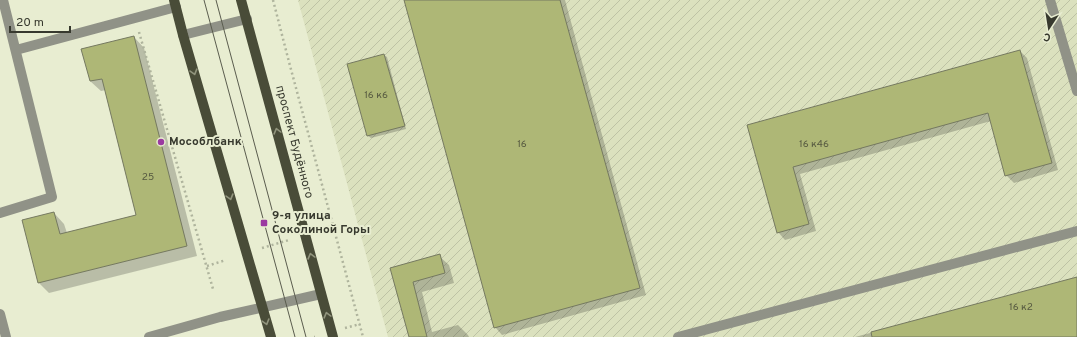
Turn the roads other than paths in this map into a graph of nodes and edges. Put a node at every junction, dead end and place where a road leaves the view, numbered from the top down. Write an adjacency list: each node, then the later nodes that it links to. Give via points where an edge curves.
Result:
1 (3, 0): 7 (street)
2 (241, 0): 5 (main road, проспект Будённого)
3 (1050, 0): 8 (street)
4 (175, 4): 6 (main road); 7 (street, via 135,18)
5 (246, 19): 6 (street); 11 (main road, проспект Будённого, one-way to 5)
6 (183, 35): 12 (main road, one-way to 12)
7 (16, 50): 9 (street, via 52,197)
8 (1077, 91)
9 (0, 213)
10 (1077, 231): 14 (street)
11 (322, 294): 12 (street); 18 (main road, проспект Будённого, one-way to 11)
12 (262, 307): 16 (street); 17 (main road, one-way to 17)
13 (0, 314): 15 (street)
14 (712, 333): 19 (street)
15 (6, 337)
16 (149, 337)
17 (271, 337)
18 (333, 337)
19 (678, 337)

